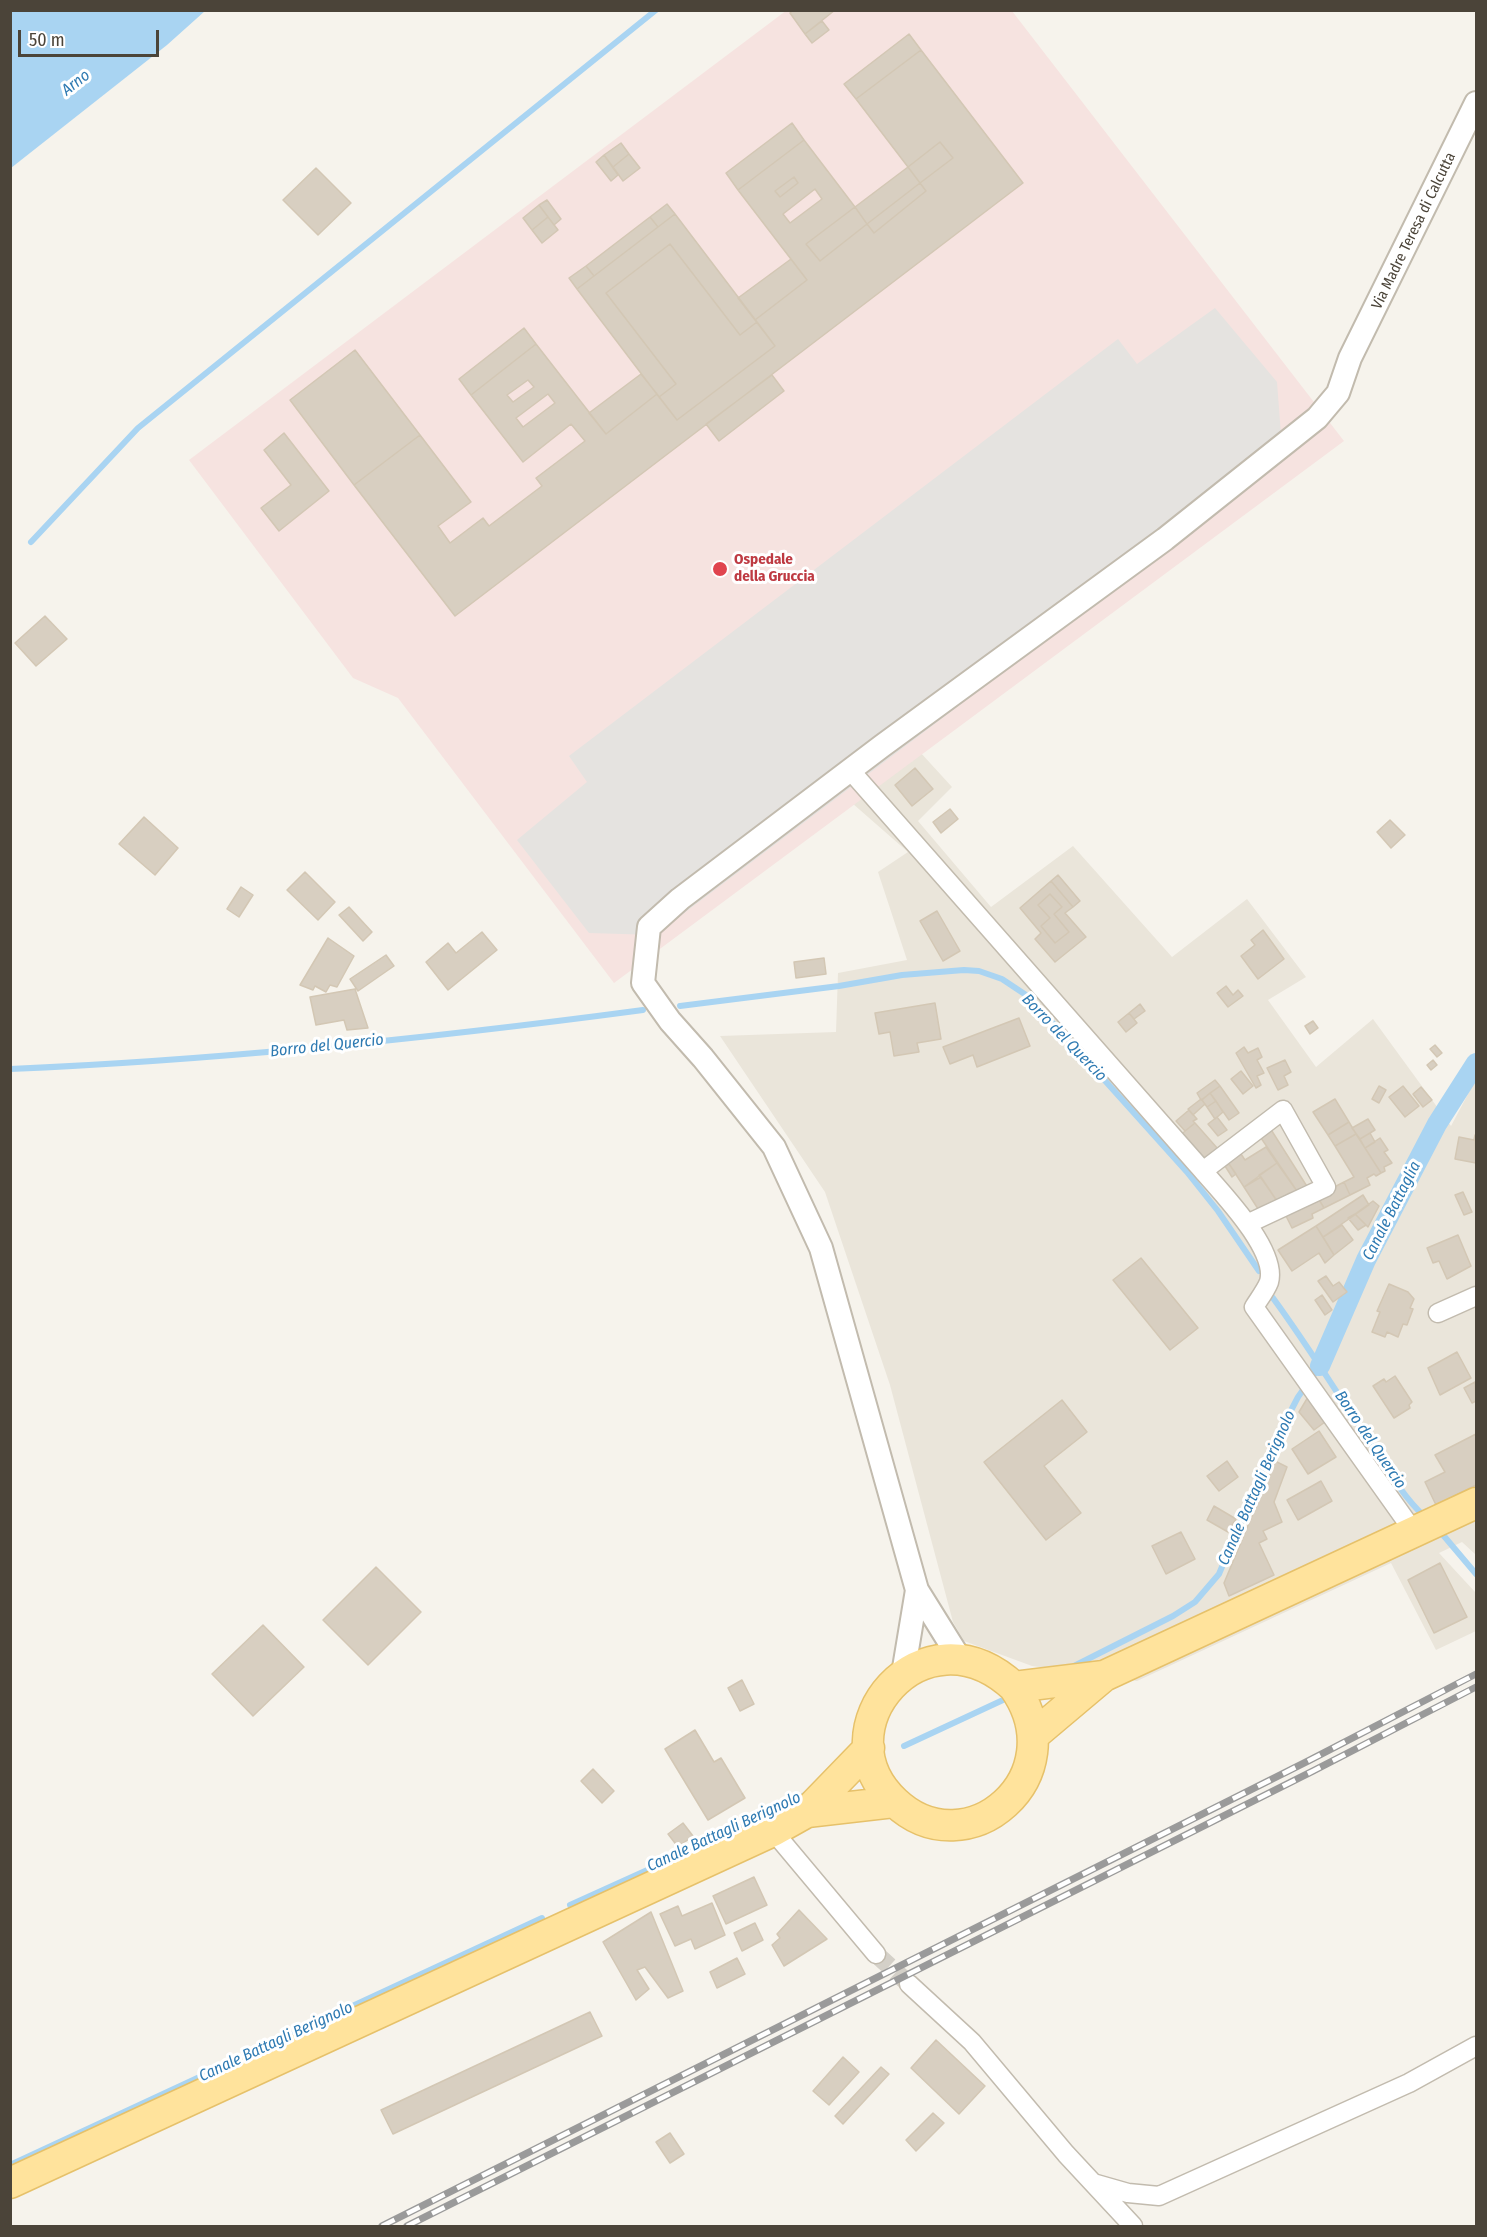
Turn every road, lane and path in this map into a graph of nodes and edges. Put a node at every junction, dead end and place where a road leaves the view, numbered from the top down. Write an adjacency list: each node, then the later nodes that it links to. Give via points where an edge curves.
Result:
1 (1476, 103): 2 (street, Via Madre Teresa di Calcutta, via 1350,358 1338,393 1317,418 1165,539)
2 (850, 770): 3 (street); 9 (street, Via Madre Teresa di Calcutta, via 649,927 643,983 774,1148 821,1248)
3 (1203, 1171): 4 (street); 4 (street, via 1283,1110 1326,1187)
4 (1247, 1224): 8 (street, via 1268,1258 1269,1282 1254,1307)
5 (1476, 1296): 6 (street)
6 (1438, 1313)
7 (1476, 1503): 8 (main road)
8 (1414, 1532): 12 (main road)
9 (917, 1590): 10 (street); 11 (street)
10 (960, 1659): 11 (main road, via 939,1659); 13 (main road, via 979,1663)
11 (903, 1674): 15 (main road, via 877,1705 870,1724)
12 (1104, 1676): 13 (main road); 14 (main road)
13 (1014, 1687): 14 (main road, via 1030,1715)
14 (1034, 1735): 16 (main road, via 1032,1760 1025,1779 1014,1796 995,1812 949,1825 926,1821)
15 (869, 1748): 16 (main road, via 881,1786); 17 (main road)
16 (894, 1802): 17 (main road)
17 (807, 1812): 18 (main road)
18 (774, 1831): 19 (street); 23 (main road)
19 (876, 1954)
20 (909, 1984): 22 (street, via 972,2042)
21 (1476, 2046): 22 (street, via 1409,2083 1160,2196 1128,2193)
22 (1093, 2182): 24 (street)
23 (10, 2183)
24 (1133, 2226)

